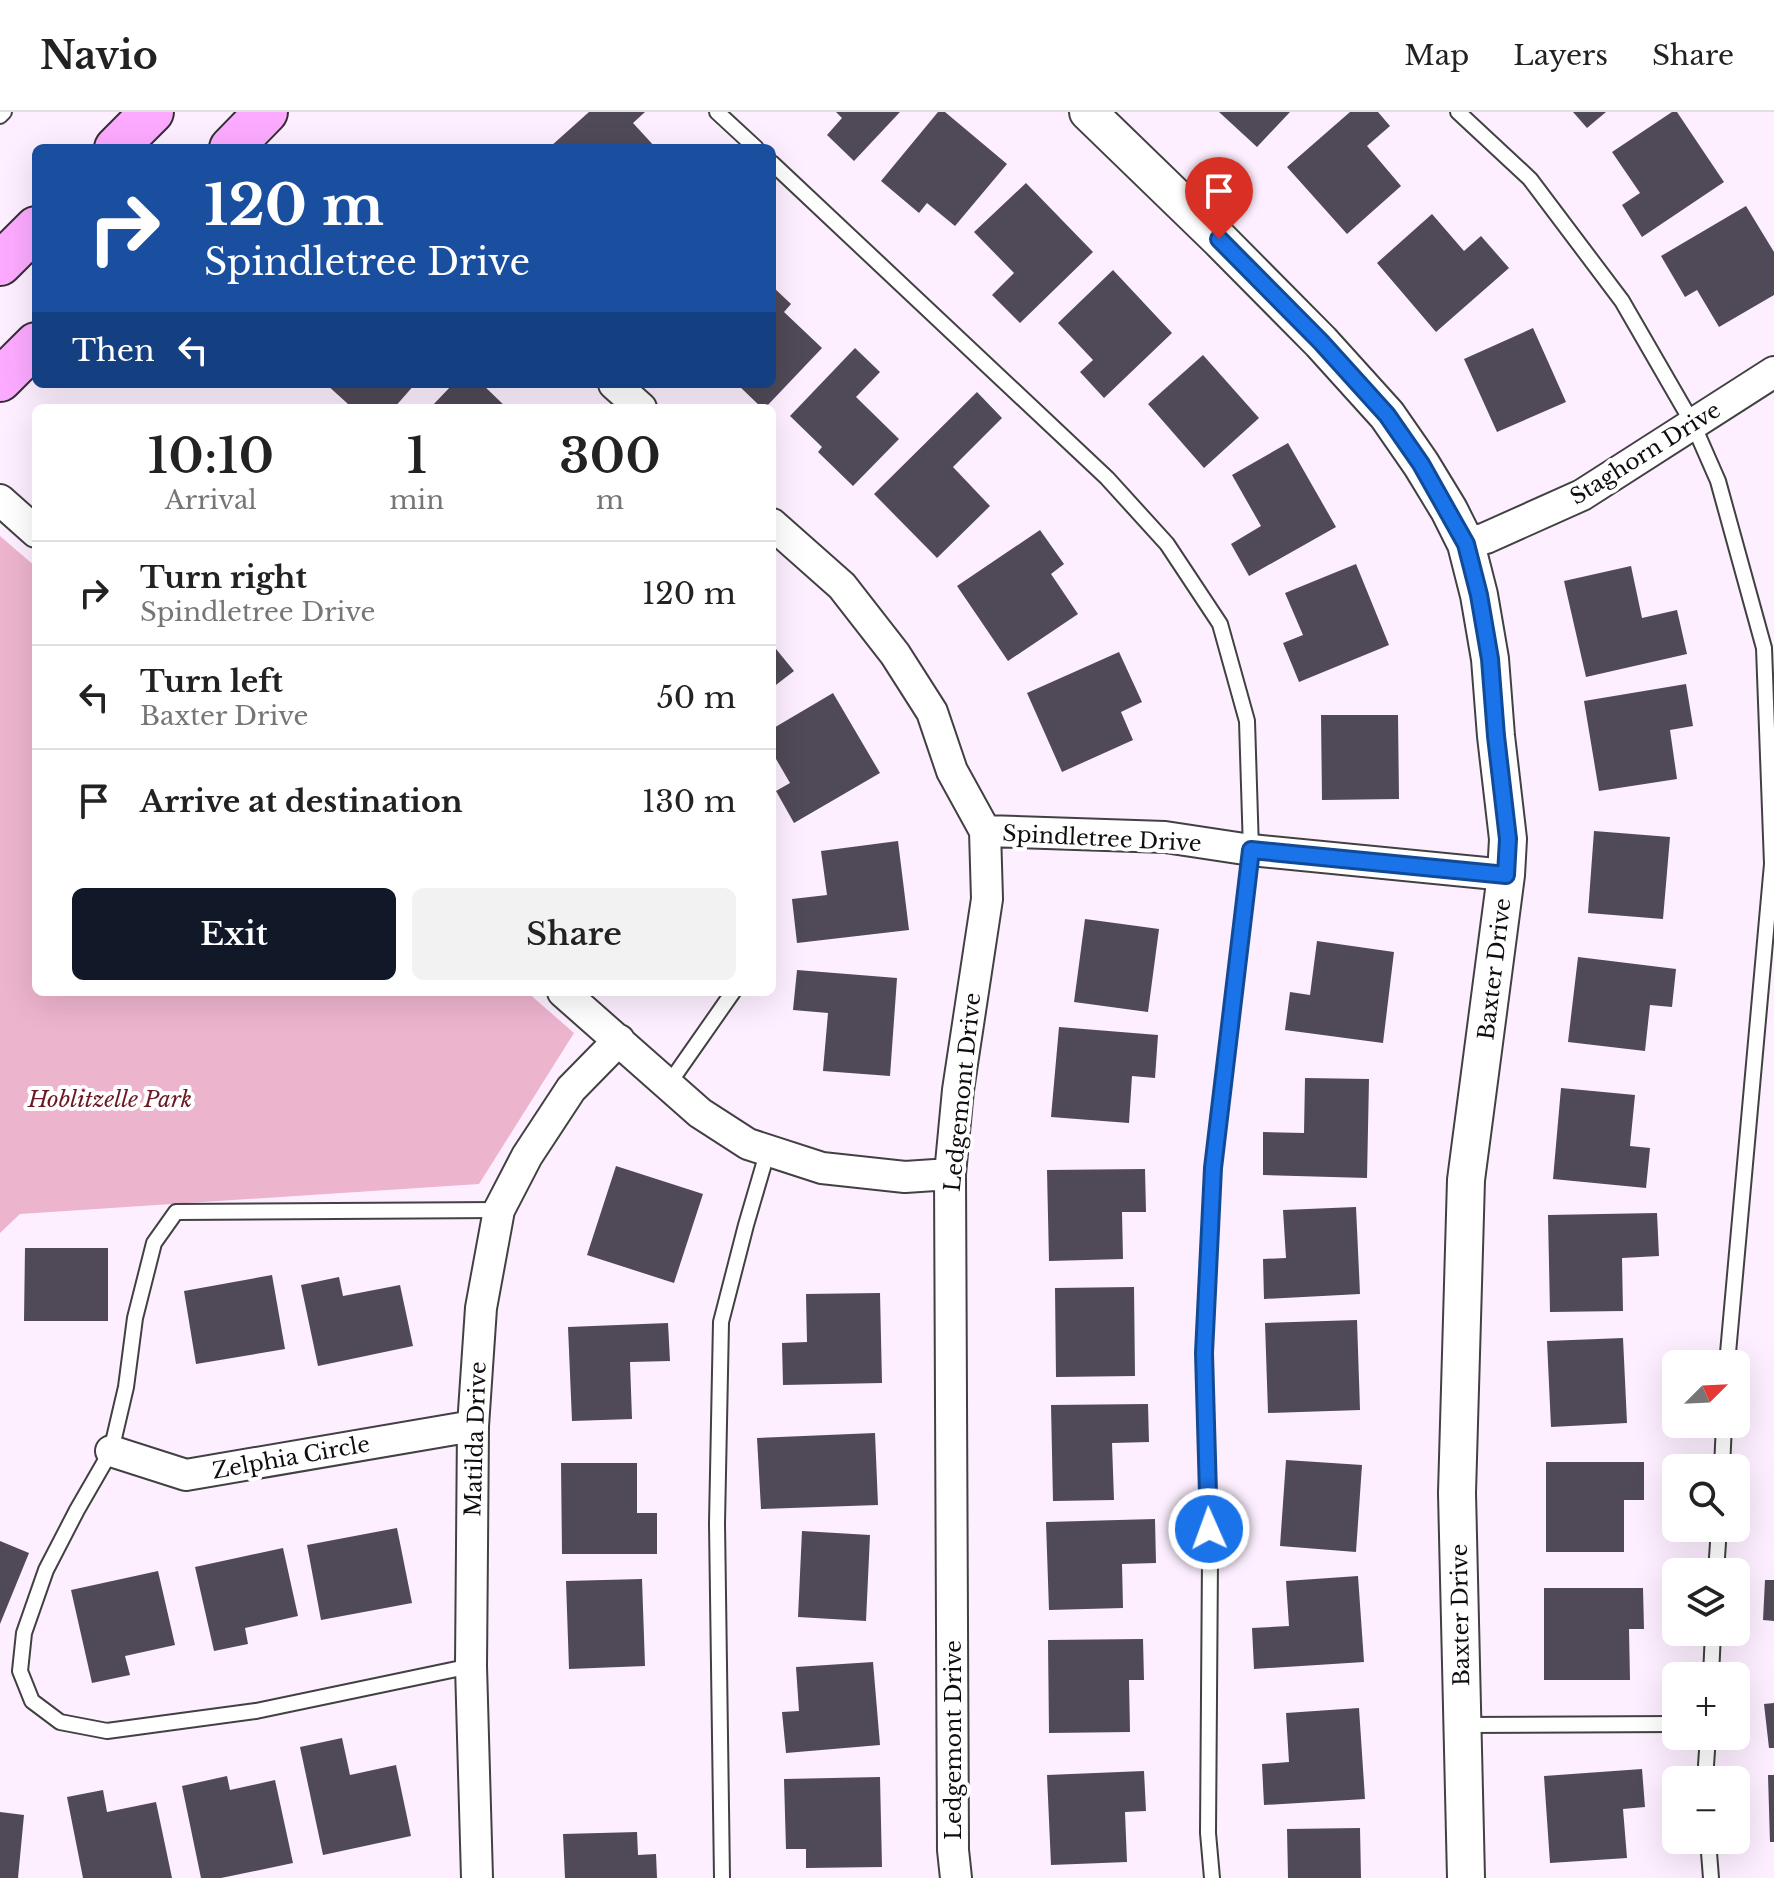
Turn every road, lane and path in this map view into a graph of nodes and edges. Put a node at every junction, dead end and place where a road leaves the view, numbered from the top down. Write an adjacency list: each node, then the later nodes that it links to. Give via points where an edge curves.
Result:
1 (152, 112): 6 (main road)
2 (266, 112): 7 (main road)
3 (717, 112): 8 (lane)
4 (1088, 112): 21 (street, Baxter Drive, via 1321,342 1387,415)
5 (1458, 112): 17 (lane, via 1530,179 1622,301)
6 (120, 144)
7 (235, 144)
8 (752, 144)
9 (776, 167): 23 (lane, via 1107,478 1167,544 1220,624 1247,721)
10 (32, 232): 11 (main road)
11 (0, 264)
12 (32, 348): 14 (main road)
13 (1774, 372): 17 (street, Staghorn Drive)
14 (0, 380)
15 (618, 388): 16 (street)
16 (636, 404)
17 (1693, 424): 21 (street, Staghorn Drive, via 1582,495); 32 (lane, via 1718,481 1764,648 1772,864)
18 (0, 500): 19 (street)
19 (32, 528)
20 (776, 528): 22 (street, Ledgemont Drive, via 842,586 895,654 932,712 952,771)
21 (1466, 544): 24 (street, Baxter Drive, via 1490,659 1508,839)
22 (985, 831): 23 (street, Spindletree Drive, via 1165,837); 30 (street, Ledgemont Drive, via 987,899)
23 (1251, 850): 24 (street, Spindletree Drive); 42 (lane, via 1213,1168 1204,1353)
24 (1506, 875): 37 (street, Baxter Drive, via 1466,1180 1457,1493)
25 (568, 996): 27 (street)
26 (730, 996): 28 (lane)
27 (619, 1040): 28 (street); 31 (street, Matilda Drive, via 571,1089)
28 (668, 1085): 29 (street, via 700,1113 748,1144)
29 (768, 1150): 30 (street, via 822,1168 905,1177); 40 (lane, via 721,1322 717,1523)
30 (950, 1174): 41 (street, Ledgemont Drive)
31 (499, 1210): 33 (street, Matilda Drive, via 481,1308); 34 (lane, via 176,1212 154,1243)
32 (1728, 1350)
33 (473, 1426): 34 (street, Zelphia Circle, via 186,1475); 35 (street, Matilda Drive)
34 (111, 1451): 35 (lane, via 46,1570 24,1633 20,1671 32,1701 60,1722 107,1731 256,1711)
35 (471, 1666): 39 (street, Matilda Drive)
36 (1662, 1724): 37 (lane)
37 (1463, 1725): 43 (street, Baxter Drive)
38 (1709, 1854): 44 (lane)
39 (477, 1878)
40 (722, 1878)
41 (956, 1878)
42 (1212, 1878)
43 (1466, 1878)
44 (1711, 1878)

